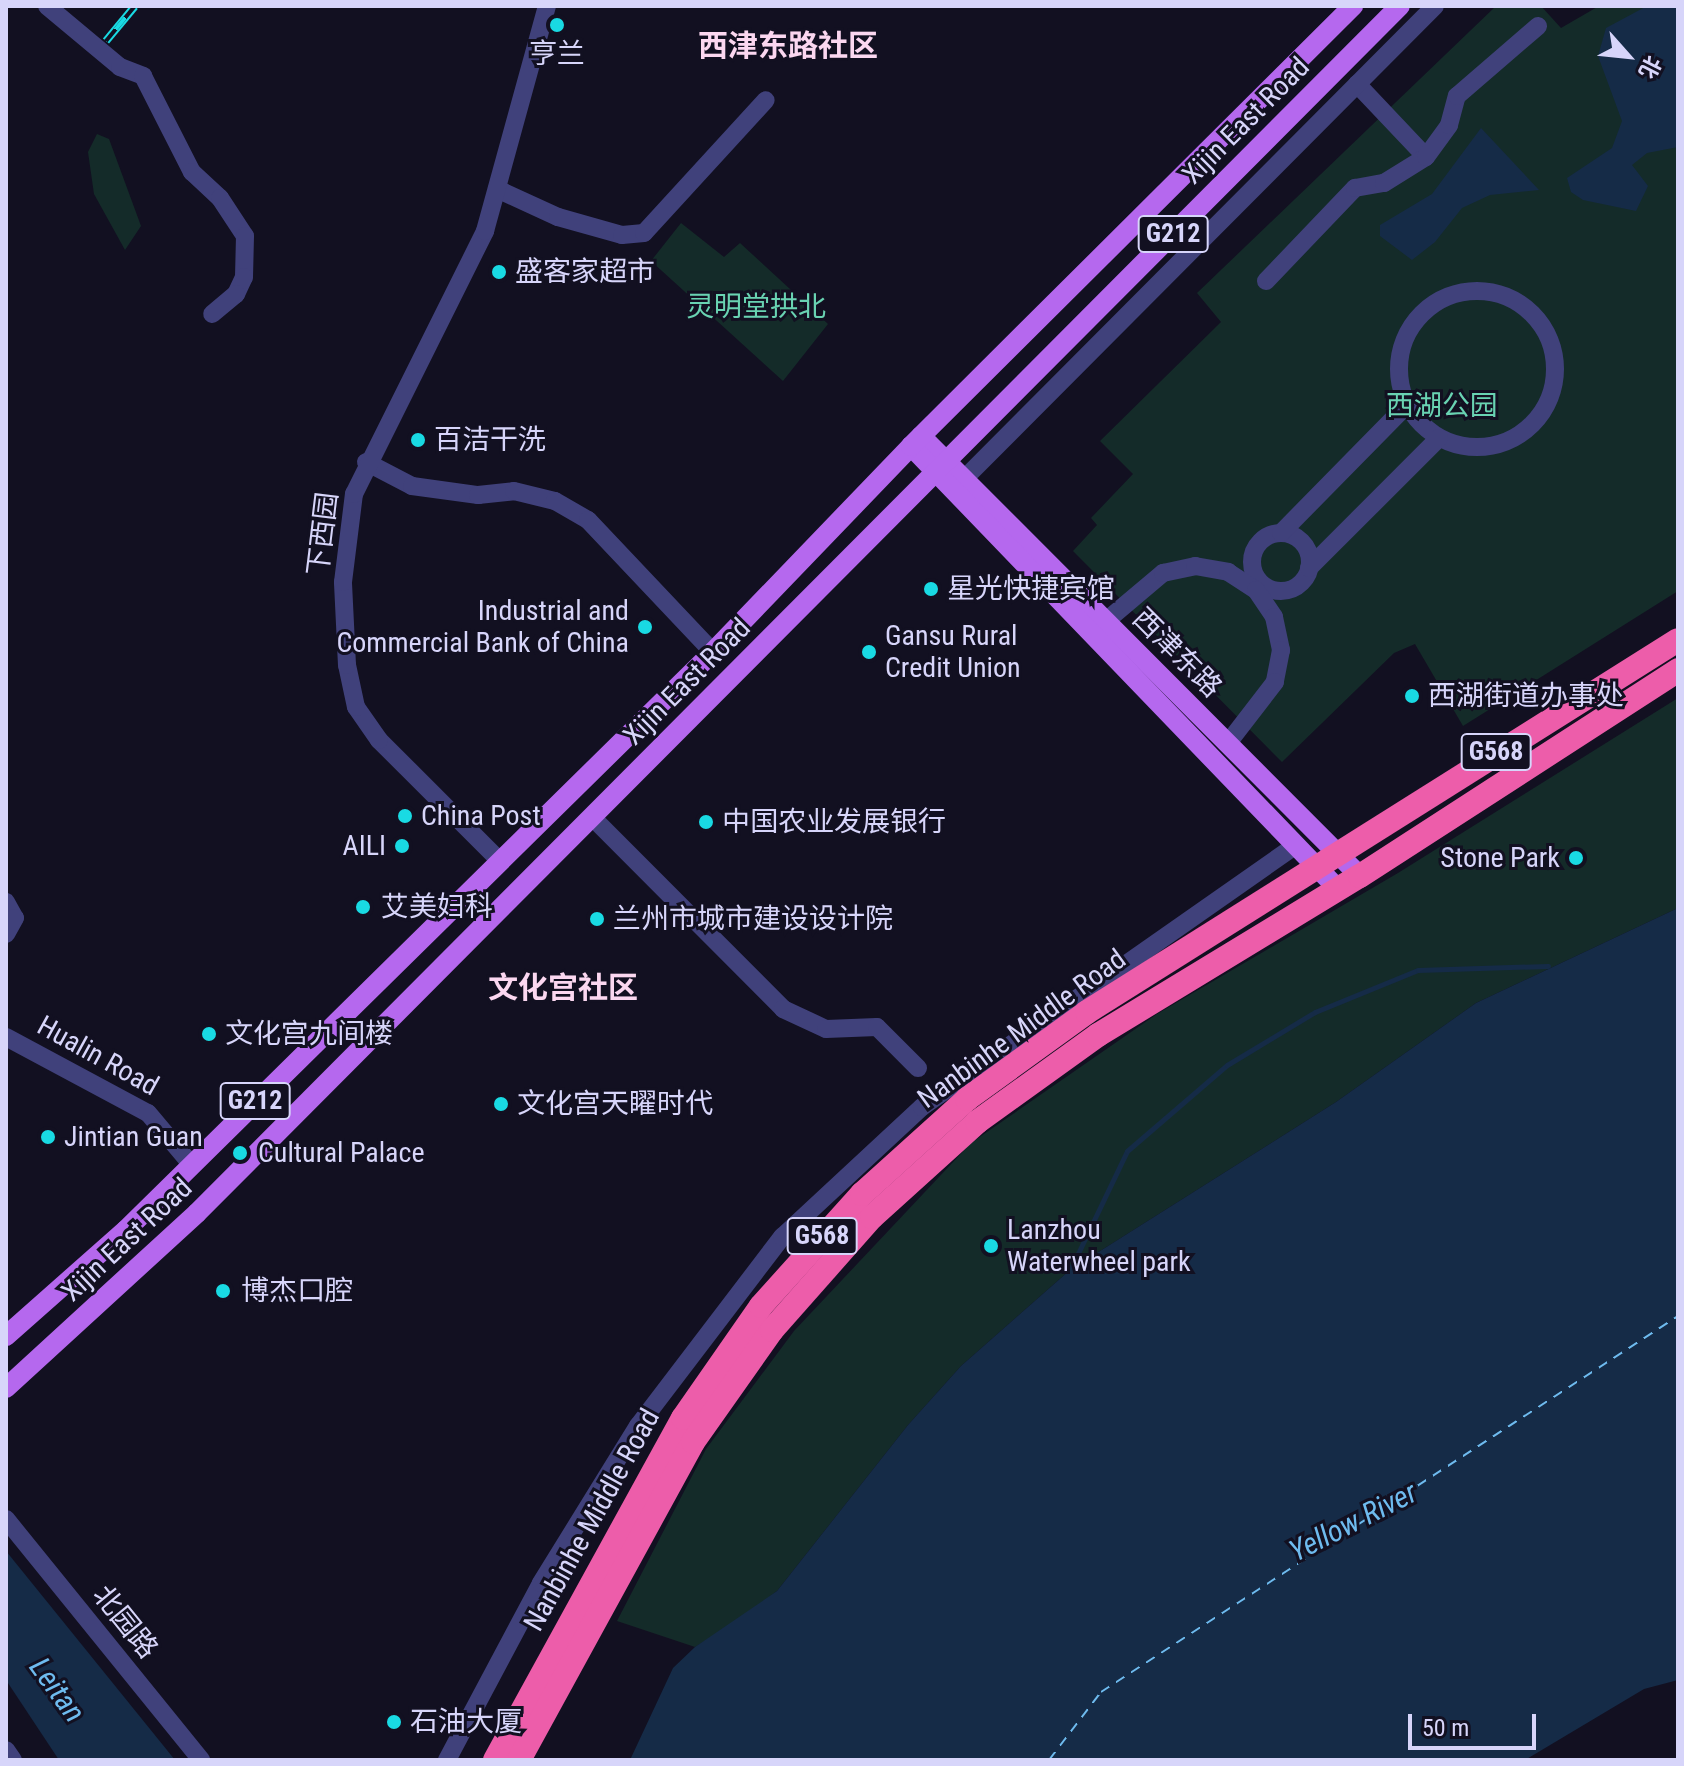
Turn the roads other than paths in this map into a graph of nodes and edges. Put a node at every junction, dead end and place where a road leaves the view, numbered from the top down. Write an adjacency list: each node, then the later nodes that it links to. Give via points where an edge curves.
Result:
1 (47, 6): 12 (street, via 120,67 143,76 192,172 245,236 244,277 236,294)
2 (547, 6): 10 (street, 下西园)
3 (1353, 6): 15 (main road, Xijin East Road / G212)
4 (1400, 6): 17 (main road, Xijin East Road / G212)
5 (1435, 6): 7 (street, Xijin East Road)
6 (1538, 26): 9 (street, via 1457,96 1449,125)
7 (1357, 84): 9 (street); 18 (street, Xijin East Road)
8 (766, 100): 10 (street, via 644,233 622,235 558,217)
9 (1426, 157): 11 (street, via 1384,183 1355,188)
10 (497, 189): 16 (street, 下西园, via 485,231)
11 (1266, 281)
12 (212, 314)
13 (1407, 405): 14 (street, via 1420,425); 14 (street, via 1397,369 1404,338 1421,313 1447,296 1477,290 1508,296 1533,313 1550,339 1556,370 1550,400 1532,426 1506,443 1476,449); 19 (street)
14 (1439, 438): 20 (street)
15 (916, 441): 17 (main road, 西津东路); 24 (main road, Xijin East Road / G212)
16 (366, 462): 24 (street, via 412,486 478,495 514,491 555,501 588,520); 30 (street, 下西园, via 354,494 343,582 347,665 356,707 379,740)
17 (941, 467): 18 (main road, 西津东路); 27 (main road, Xijin East Road / G212)
18 (959, 485): 22 (main road, 西津东路); 28 (main road, 西津东路)
19 (1281, 533): 20 (street, via 1301,541); 21 (street, via 1260,541 1253,551)
20 (1309, 568): 21 (street, via 1292,589)
21 (1258, 586): 22 (street, via 1228,572 1195,566 1163,573); 26 (street, via 1274,617 1281,650 1275,682)
22 (1106, 621): 26 (main road, 西津东路)
23 (1678, 640): 29 (highway, Nanbinhe Middle Road / G568)
24 (713, 652): 30 (main road, Xijin East Road / G212)
25 (1678, 670): 32 (highway, Nanbinhe Middle Road / G568)
26 (1228, 743): 29 (main road, 西津东路)
27 (592, 817): 37 (street, via 783,1009 826,1029 877,1027); 40 (main road, Xijin East Road / G212, via 137,1273)
28 (1296, 845): 31 (main road, 西津东路); 45 (street, via 922,1107 782,1237 638,1426 541,1583)
29 (1339, 854): 31 (highway, Nanbinhe Middle Road / G568); 32 (main road, 西津东路)
30 (499, 860): 38 (main road, Xijin East Road / G212)
31 (1316, 866): 33 (main road, 西津东路); 46 (highway, Nanbinhe Middle Road / G568, via 1087,1012 967,1099 862,1194 803,1257 723,1357 683,1418)
32 (1360, 876): 33 (highway, Nanbinhe Middle Road / G568)
33 (1336, 887): 47 (highway, Nanbinhe Middle Road / G568, via 1098,1035 977,1122 872,1217 733,1380 693,1442)
34 (6, 902): 35 (street, via 15,918)
35 (6, 934)
36 (6, 1037): 38 (street, Hualin Road, via 148,1113)
37 (918, 1068)
38 (191, 1164): 39 (main road, Xijin East Road / G212, via 126,1230)
39 (6, 1336)
40 (6, 1388)
41 (6, 1519): 44 (street, 北园路)
42 (6, 1750): 43 (street)
43 (13, 1760)
44 (201, 1760)
45 (447, 1760)
46 (495, 1760)
47 (519, 1760)

